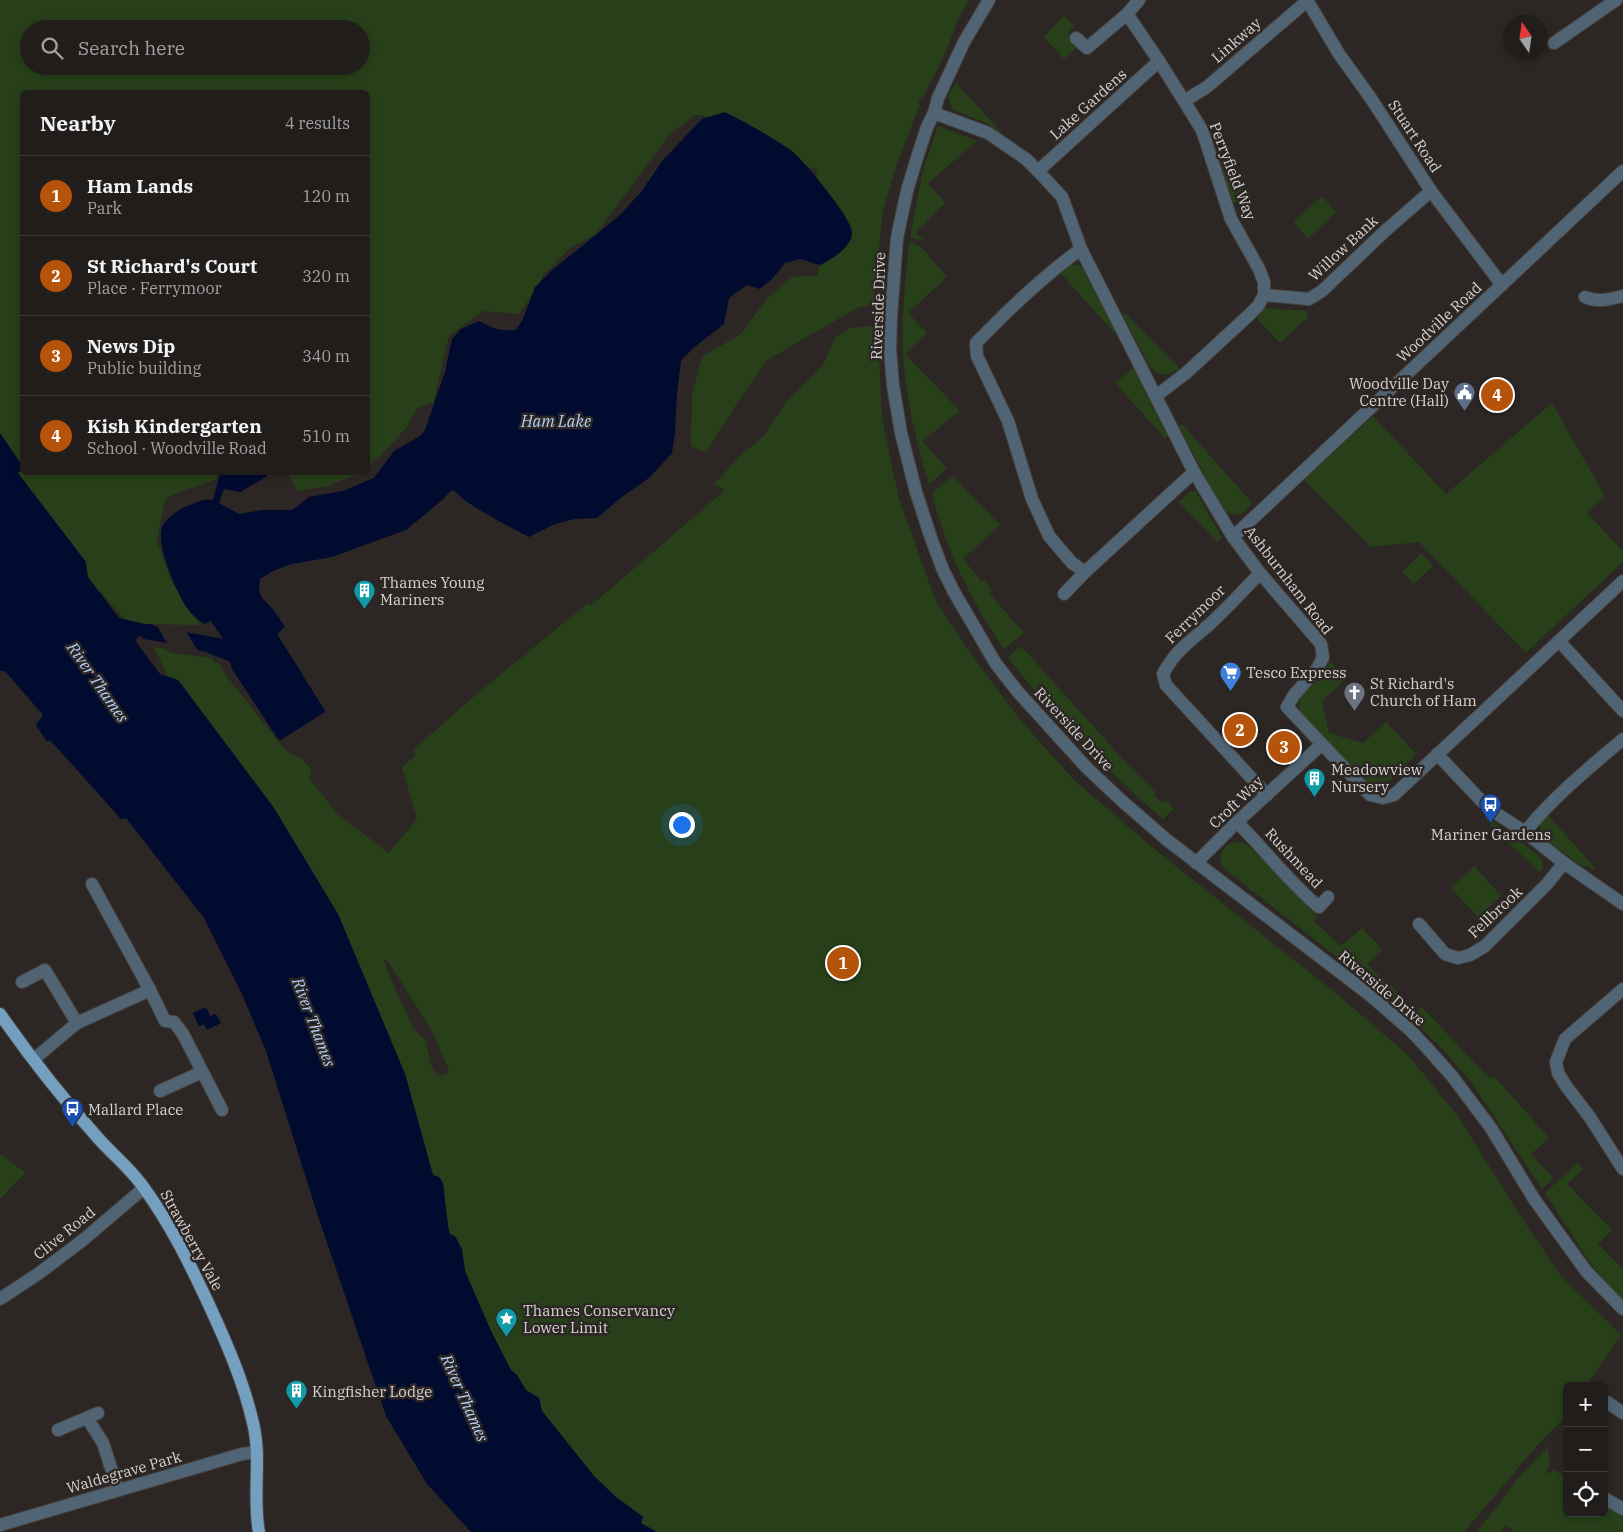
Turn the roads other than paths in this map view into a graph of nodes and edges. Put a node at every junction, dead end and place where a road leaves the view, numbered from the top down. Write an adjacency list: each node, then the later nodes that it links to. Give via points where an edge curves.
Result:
1 (989, 0): 10 (street, Riverside Drive, via 964,42)
2 (1139, 0): 5 (street)
3 (1307, 0): 9 (street, Linkway, via 1207,87); 13 (street, Stuart Road, via 1339,54)
4 (1616, 0): 7 (street)
5 (1127, 14): 6 (street, via 1087,48); 8 (street, Perryfield Way)
6 (1076, 38)
7 (1554, 43)
8 (1159, 61): 9 (street, Perryfield Way); 11 (street, Lake Gardens)
9 (1184, 101): 16 (street, Perryfield Way, via 1205,138 1232,219 1264,282)
10 (934, 114): 11 (street, Ashburnham Road, via 988,133); 34 (street, Riverside Drive, via 907,191 897,238 890,349 900,433 931,538 959,600 996,664 1018,692 1087,768)
11 (1038, 171): 14 (street, Ashburnham Road, via 1062,197)
12 (1623, 171): 15 (street, Woodville Road)
13 (1431, 190): 15 (street, Stuart Road); 16 (street, Willow Bank, via 1322,291 1309,299)
14 (1081, 249): 19 (street, Ashburnham Road); 22 (street, via 1052,270 976,343 977,356 1008,421 1032,500 1049,536 1072,563)
15 (1502, 285): 21 (street, Woodville Road)
16 (1264, 295): 19 (street, via 1249,315)
17 (1623, 296): 18 (street, via 1602,300)
18 (1585, 297)
19 (1156, 396): 20 (street, Ashburnham Road)
20 (1194, 472): 21 (street, Ashburnham Road); 22 (street)
21 (1233, 537): 23 (street, Ashburnham Road)
22 (1085, 572): 25 (street)
23 (1260, 573): 29 (street, Ashburnham Road, via 1321,644 1323,657 1317,669 1287,707); 31 (street, Ferrymoor, via 1210,624 1188,641 1163,674 1166,685)
24 (1623, 580): 26 (street, Ashburnham Road)
25 (1064, 594)
26 (1559, 641): 27 (street); 30 (street, Ashburnham Road)
27 (1623, 711)
28 (1623, 739): 33 (street, via 1546,808)
29 (1321, 745): 30 (street, Ashburnham Road, via 1370,795 1383,798 1394,795); 31 (street, Croft Way)
30 (1437, 754): 33 (street, via 1488,808)
31 (1267, 795): 32 (street, Croft Way)
32 (1237, 822): 34 (street, Croft Way); 37 (street, Rushmead, via 1307,896 1319,906)
33 (1525, 832): 35 (street)
34 (1196, 863): 52 (street, Riverside Drive, via 1371,996 1427,1048 1491,1128 1534,1199 1586,1271)
35 (1564, 863): 38 (street); 39 (street, Fellbrook, via 1485,946 1470,955 1458,958 1445,954)
36 (92, 884): 42 (street)
37 (1328, 898)
38 (1623, 904)
39 (1418, 924)
40 (22, 982): 44 (street, via 45,970)
41 (1623, 988): 49 (street, via 1565,1039 1556,1062 1566,1086)
42 (150, 990): 44 (street); 46 (street, via 166,1021 174,1022 183,1034)
43 (0, 1014): 45 (main road, Strawberry Vale)
44 (77, 1023): 45 (street)
45 (34, 1059): 50 (main road, Strawberry Vale, via 98,1139)
46 (202, 1072): 47 (street); 48 (street)
47 (160, 1092)
48 (222, 1110)
49 (1623, 1169)
50 (144, 1188): 51 (street, Clive Road, via 83,1240); 56 (main road, Strawberry Vale, via 188,1260 227,1344 254,1424)
51 (0, 1299)
52 (1623, 1309)
53 (1608, 1403): 54 (street)
54 (1623, 1413)
55 (58, 1430): 57 (street, via 93,1416)
56 (257, 1452): 57 (street, Waldegrave Park); 61 (main road, Strawberry Vale)
57 (118, 1490): 60 (street, Waldegrave Park)
58 (1608, 1499): 59 (street)
59 (1621, 1504)
60 (0, 1525)
61 (258, 1529)

